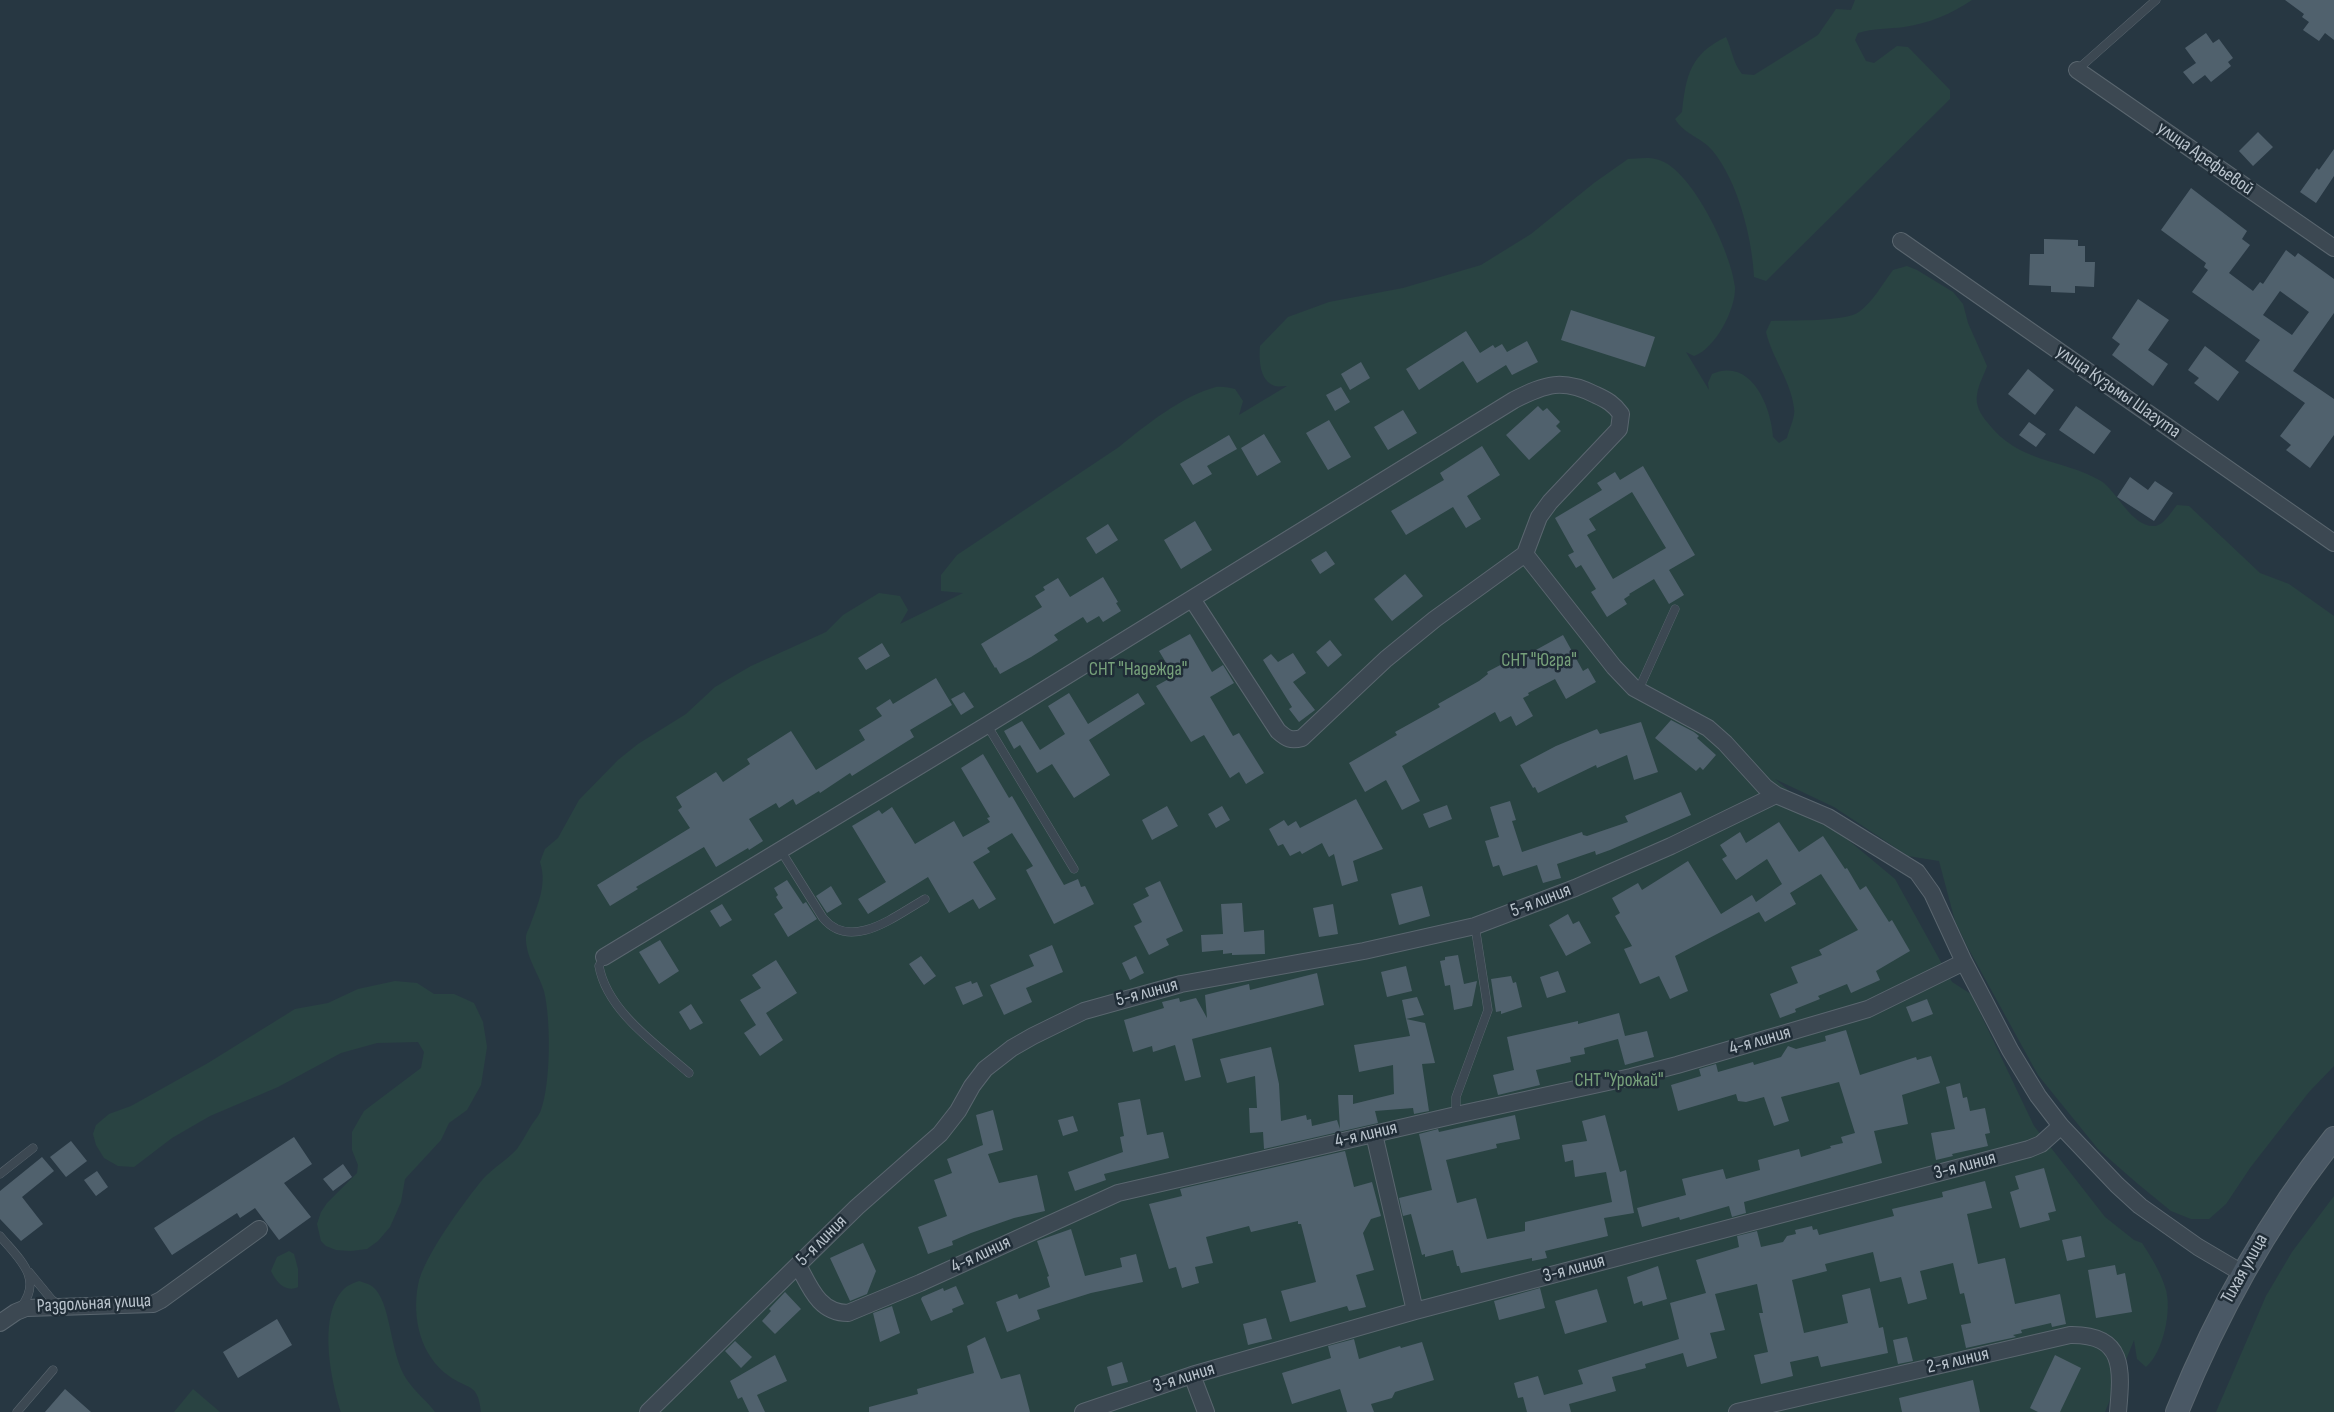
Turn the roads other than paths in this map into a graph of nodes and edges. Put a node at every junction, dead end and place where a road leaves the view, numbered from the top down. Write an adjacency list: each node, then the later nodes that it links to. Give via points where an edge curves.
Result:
1 (2156, 0): 2 (lane)
2 (2077, 70): 4 (street, улица Арефьевой)
3 (1901, 240): 5 (street, улица Кузьмы Шагута)
4 (2334, 248)
5 (2334, 543)
6 (1525, 554): 7 (street, via 1435,619 1386,659 1310,732 1293,740 1278,731); 7 (street, via 1539,517 1550,502 1619,430 1620,414 1610,402 1574,386 1551,384 1514,400); 9 (street, via 1614,667)
7 (1192, 599): 10 (street)
8 (1675, 609): 9 (lane)
9 (1638, 691): 11 (street, via 1708,728)
10 (987, 725): 12 (street); 13 (lane)
11 (1776, 795): 15 (street, 5-я линия, via 1575,888); 17 (street, via 1828,817 1916,872 1932,893)
12 (781, 851): 14 (lane, via 823,918 839,931 859,933); 16 (street)
13 (1074, 868)
14 (924, 900)
15 (1475, 926): 19 (lane, via 1488,1010 1458,1089); 27 (street, 5-я линия, via 1364,951 1181,984 1110,1003 1063,1021 1012,1048 985,1070 940,1134 857,1207)
16 (604, 956): 18 (lane, via 599,966 603,980 625,1016)
17 (1964, 962): 19 (street, 4-я линия, via 1868,1009 1838,1019 1631,1077); 20 (street, via 2010,1050)
18 (689, 1073)
19 (1456, 1115): 21 (street, 4-я линия)
20 (2061, 1126): 29 (street, via 2140,1206); 31 (street, 3-я линия, via 2041,1144 2029,1149)
21 (1374, 1134): 27 (street, 4-я линия, via 1118,1193 848,1313 840,1313 820,1303); 31 (street)
22 (2334, 1138): 29 (main road, Тихая улица, via 2279,1213)
23 (34, 1148): 24 (lane)
24 (0, 1174)
25 (260, 1229): 30 (street, Раздольная улица, via 153,1304)
26 (0, 1236): 28 (lane)
27 (798, 1265): 37 (street, 5-я линия)
28 (29, 1272): 30 (lane, via 52,1300); 32 (lane, via 30,1286 26,1299)
29 (2242, 1273): 42 (main road, Тихая улица)
30 (65, 1307): 32 (street, Раздольная улица, via 37,1307)
31 (1416, 1311): 35 (street, 3-я линия)
32 (16, 1312): 33 (street, Раздольная улица)
33 (0, 1323)
34 (53, 1370): 36 (lane)
35 (1192, 1375): 38 (street, 3-я линия); 39 (street)
36 (17, 1412)
37 (648, 1412)
38 (1083, 1412)
39 (1206, 1412)
40 (1737, 1412): 41 (street, 2-я линия, via 2060,1337 2081,1335 2108,1344 2118,1358 2121,1377)
41 (2118, 1412)
42 (2177, 1412)

